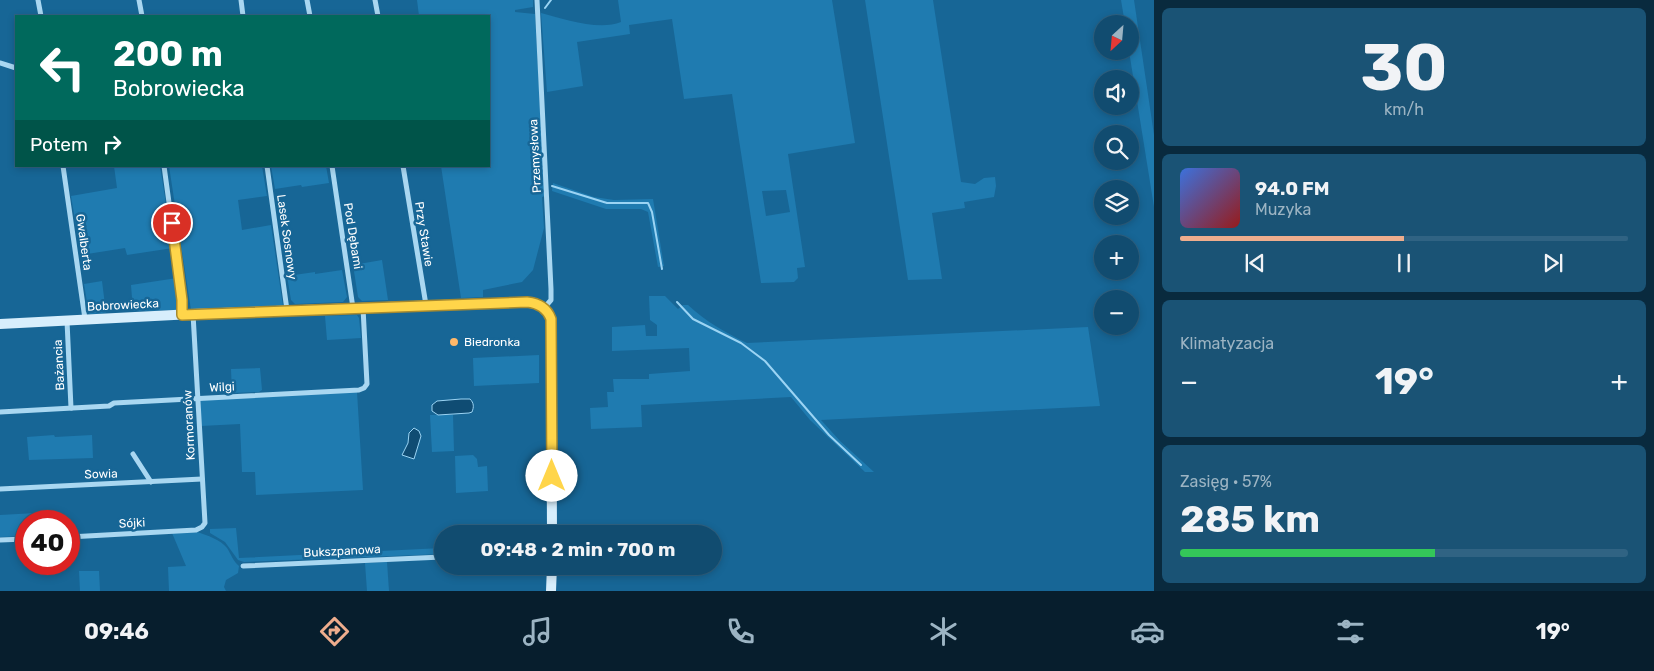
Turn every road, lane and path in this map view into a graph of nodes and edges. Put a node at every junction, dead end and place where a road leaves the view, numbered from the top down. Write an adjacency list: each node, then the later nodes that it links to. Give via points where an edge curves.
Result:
1 (38, 0): 7 (street)
2 (139, 0): 8 (street)
3 (241, 0): 9 (street)
4 (307, 0): 10 (street)
5 (375, 0): 11 (street)
6 (537, 0): 21 (street, Przemysłowa, via 551,289 551,300)
7 (41, 15)
8 (142, 15)
9 (243, 15)
10 (310, 15)
11 (378, 15)
12 (0, 63): 13 (street)
13 (15, 68)
14 (63, 167): 24 (street, Gwalberta)
15 (164, 167): 23 (street, Kormoranów)
16 (267, 167): 22 (street, Lasek Sosnowy)
17 (332, 167): 20 (street, Pod Dębami)
18 (403, 167): 19 (street, Przy Stawie)
19 (426, 305): 20 (street, Bobrowiecka); 21 (street, Bobrowiecka, via 527,302)
20 (358, 308): 22 (street, Bobrowiecka); 27 (street, Wilgi, via 367,384 364,388)
21 (544, 308): 34 (street, via 551,319)
22 (288, 311): 23 (street, Bobrowiecka)
23 (187, 315): 24 (street, Bobrowiecka); 27 (street, Kormoranów)
24 (85, 320): 25 (street, Bobrowiecka)
25 (67, 321): 26 (street, Bobrowiecka); 28 (street, Bażancia)
26 (0, 324)
27 (197, 398): 28 (street, Wilgi); 31 (street, Kormoranów)
28 (71, 408): 29 (street, Wilgi)
29 (0, 412)
30 (133, 454): 32 (street)
31 (202, 479): 32 (street, Sowia); 35 (street, Kormoranów, via 204,523)
32 (151, 482): 33 (street, Sowia)
33 (0, 488)
34 (552, 525)
35 (196, 530): 36 (street, Sójki)
36 (80, 536)
37 (15, 539): 38 (street)
38 (0, 540)
39 (434, 557): 40 (street, Bukszpanowa)
40 (243, 566)
41 (552, 575): 42 (street)
42 (551, 591)

